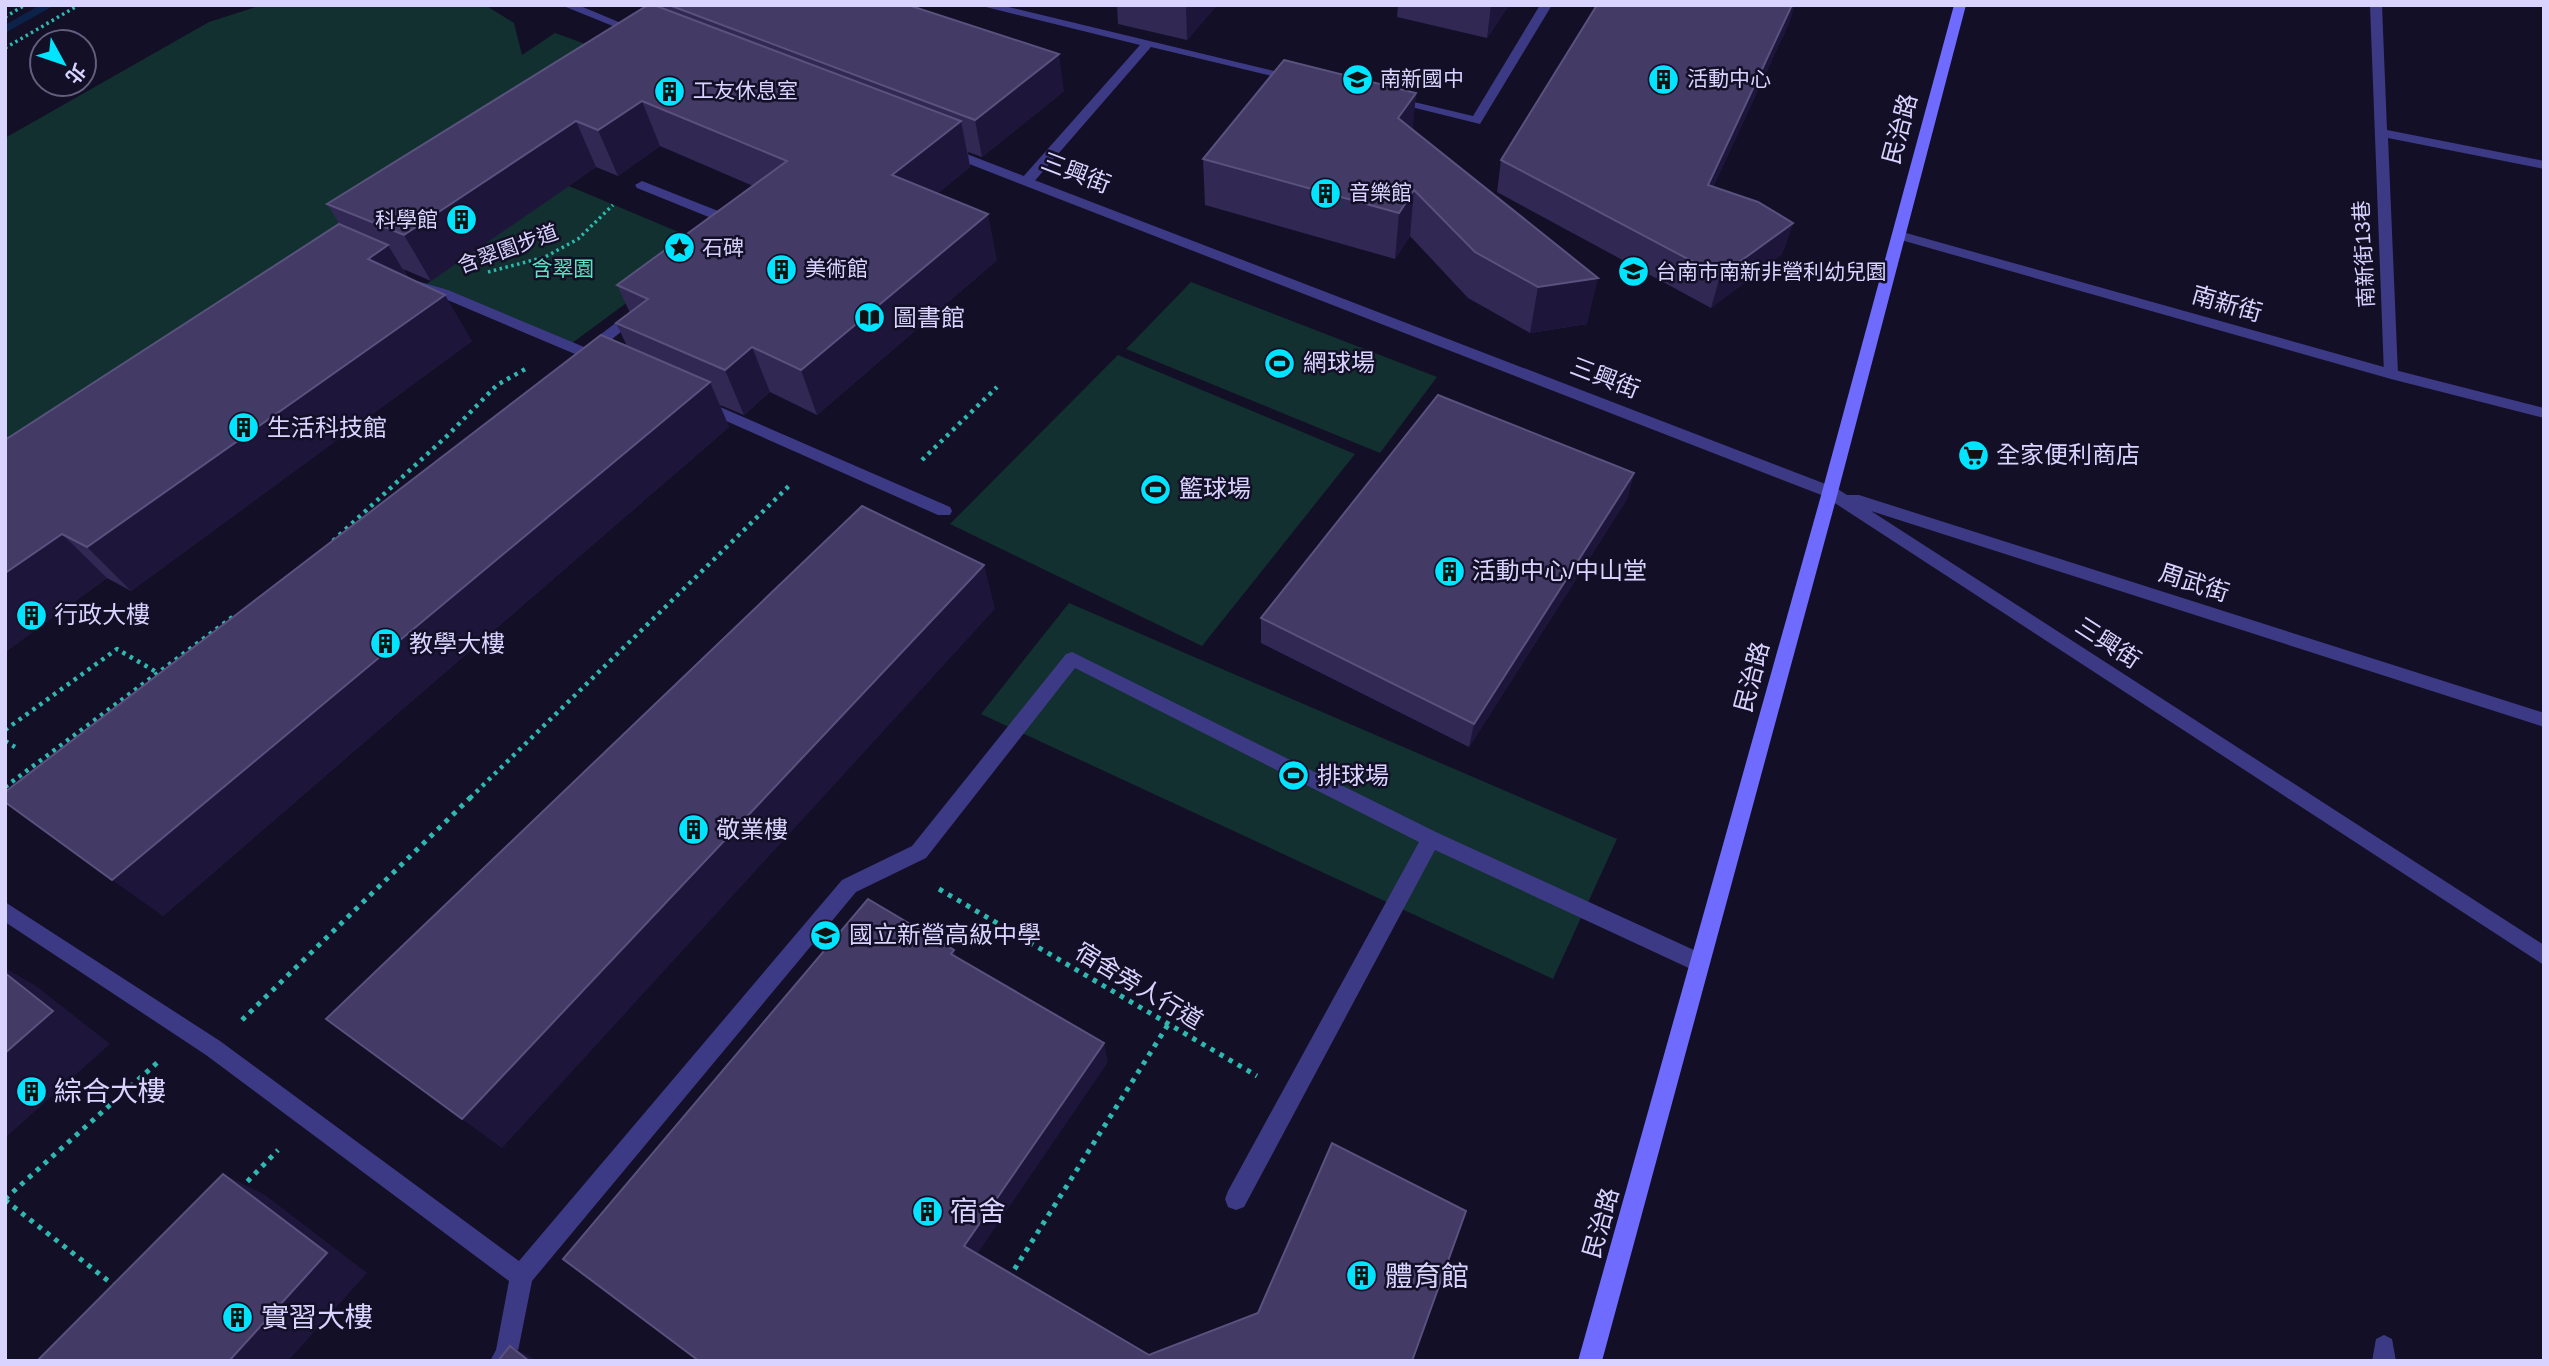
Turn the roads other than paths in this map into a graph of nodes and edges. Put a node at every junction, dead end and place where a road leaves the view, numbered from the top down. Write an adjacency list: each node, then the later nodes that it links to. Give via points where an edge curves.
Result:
1 (567, 5): 6 (street)
2 (984, 5): 7 (street)
3 (1546, 5): 9 (street, via 1476,121)
4 (1960, 5): 15 (street, 民治路)
5 (2376, 5): 10 (street, 南新街13巷)
6 (656, 39)
7 (1148, 43): 8 (street); 13 (street)
8 (1305, 80)
9 (1384, 99)
10 (2379, 132): 12 (street); 21 (street, 南新街13巷)
11 (937, 146): 13 (street, 三興街)
12 (2544, 165)
13 (1027, 180): 24 (street, 三興街)
14 (642, 185): 16 (street, via 747,227)
15 (1899, 234): 21 (street, 南新街); 24 (street, 民治路)
16 (736, 236)
17 (398, 276): 19 (street)
18 (650, 303): 19 (street)
19 (586, 354): 20 (street)
20 (610, 364)
21 (2391, 374): 23 (street, 南新街)
22 (684, 397): 25 (street)
23 (2544, 413)
24 (1830, 492): 26 (street, 周武街); 29 (street, 三興街); 30 (street, 民治路)
25 (944, 511)
26 (2544, 720)
27 (1431, 839): 30 (street); 31 (street); 32 (street, via 1072,659 919,852 849,886)
28 (5, 911): 32 (street, via 213,1048)
29 (2544, 956)
30 (1700, 963): 34 (street, 民治路)
31 (1236, 1199)
32 (521, 1276): 33 (street, via 507,1355)
33 (502, 1361)
34 (1590, 1361)

